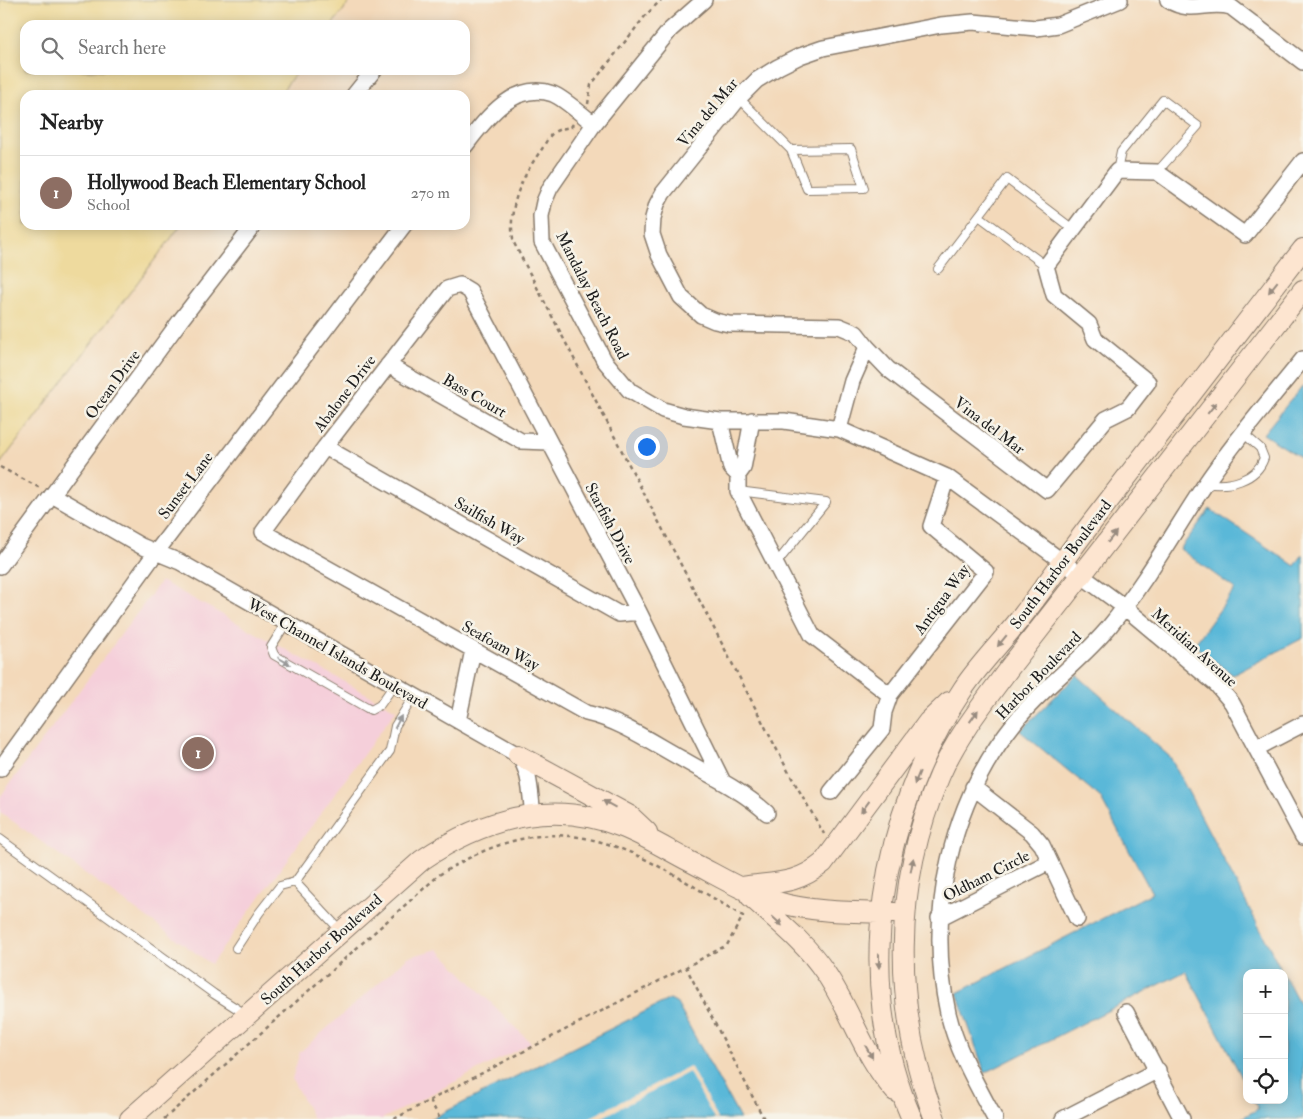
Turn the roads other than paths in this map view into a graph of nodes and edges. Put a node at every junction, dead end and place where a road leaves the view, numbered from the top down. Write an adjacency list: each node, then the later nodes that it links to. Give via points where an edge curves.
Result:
1 (704, 0): 8 (street, Mandalay Beach Road, via 670,30)
2 (1120, 0): 7 (street, Vina del Mar, via 1058,25 1036,28 972,22 941,25 823,48 778,67)
3 (1168, 0): 4 (street, via 1184,8 1218,5 1231,8)
4 (1303, 62)
5 (370, 75): 6 (street)
6 (358, 90)
7 (739, 98): 10 (lane); 23 (street, Vina del Mar, via 657,204 652,234 659,255 681,297 701,315 729,324 839,326 856,333)
8 (594, 124): 9 (street, via 553,94 530,92 507,100); 27 (street, Mandalay Beach Road, via 550,188 541,216 542,242 614,375 644,401 663,410)
9 (470, 141)
10 (791, 150): 10 (lane, via 851,148 864,188 807,189)
11 (1303, 161): 13 (street, via 1244,235)
12 (1117, 171): 13 (street); 13 (lane, via 1121,152 1163,100 1198,126); 17 (street)
13 (1157, 172)
14 (979, 216): 17 (lane, via 1007,179); 19 (lane); 20 (lane)
15 (250, 230): 38 (street, Ocean Drive)
16 (400, 230): 40 (street, Sunset Lane)
17 (1074, 230): 19 (street)
18 (1303, 249): 41 (main road, South Harbor Boulevard, one-way to 41)
19 (1046, 266): 23 (street, Vina del Mar, via 1054,295 1089,324 1095,339 1148,382 1128,408 1106,419 1047,490 888,370)
20 (938, 269)
21 (460, 285): 25 (street, Abalone Drive, via 447,290); 30 (street, Starfish Drive, via 470,291)
22 (1303, 290): 44 (main road, South Harbor Boulevard, one-way to 22)
23 (867, 347): 28 (street, via 852,381)
24 (1303, 359): 29 (street, Harbor Boulevard)
25 (388, 365): 30 (street, Bass Court, via 521,441); 31 (street, Abalone Drive)
26 (752, 420): 27 (street, Mandalay Beach Road); 28 (street, Mandalay Beach Road); 33 (street)
27 (720, 421): 32 (street)
28 (839, 429): 35 (street, Mandalay Beach Road)
29 (1243, 433): 36 (street, Harbor Boulevard); 36 (lane, via 1260,448 1264,458 1261,468 1245,479 1221,486)
30 (549, 442): 46 (street, Starfish Drive)
31 (325, 447): 39 (street, Abalone Drive); 46 (street, Sailfish Way, via 619,614)
32 (729, 457): 33 (street); 34 (street, via 731,468)
33 (745, 458): 34 (street)
34 (738, 475): 37 (street)
35 (947, 478): 41 (street, Mandalay Beach Road); 52 (street, Antigua Way, via 931,526 986,572)
36 (1206, 483): 45 (street, Harbor Boulevard, via 1139,588)
37 (738, 491): 42 (street); 42 (lane, via 826,502)
38 (52, 495): 40 (street, West Channel Islands Boulevard); 43 (street, Ocean Drive)
39 (264, 532): 48 (street, Seafoam Way)
40 (157, 552): 47 (street, West Channel Islands Boulevard); 57 (street, Sunset Lane)
41 (1063, 560): 44 (street, Meridian Avenue); 50 (main road, South Harbor Boulevard, one-way to 50)
42 (775, 565): 52 (street, via 812,635)
43 (0, 566)
44 (1083, 575): 45 (street, Meridian Avenue); 70 (main road, South Harbor Boulevard, one-way to 44, via 912,862 940,774 970,722)
45 (1123, 606): 55 (street, Meridian Avenue, via 1216,684 1232,703); 59 (street, Harbor Boulevard, via 1109,627 1014,723)
46 (639, 612): 58 (street, Starfish Drive)
47 (286, 623): 49 (street, West Channel Islands Boulevard); 49 (lane, one-way to 49, via 271,647 274,655 350,699 371,710 380,706)
48 (473, 650): 53 (street); 58 (street, Seafoam Way, via 586,712 608,718)
49 (394, 685): 51 (street, West Channel Islands Boulevard)
50 (963, 689): 68 (main road, one-way to 68, via 928,722 833,851 812,872 789,882); 69 (main road, South Harbor Boulevard, one-way to 69, via 935,739 907,803 886,875)
51 (414, 696): 53 (street, West Channel Islands Boulevard); 67 (lane, one-way to 51, via 390,751 395,726)
52 (890, 696): 60 (street, Antigua Way, via 882,729)
53 (458, 721): 56 (street, West Channel Islands Boulevard)
54 (1303, 724): 55 (street)
55 (1257, 748): 63 (street, Meridian Avenue)
56 (518, 755): 62 (street, via 528,774); 65 (main road, West Channel Islands Boulevard, one-way to 56, via 630,816)
57 (0, 769)
58 (723, 782): 61 (street, Seafoam Way, via 750,797)
59 (973, 788): 66 (street, Oldham Circle, via 1032,833 1042,845); 71 (street, Harbor Boulevard, via 955,834)
60 (831, 792)
61 (767, 813)
62 (533, 815): 65 (main road, West Channel Islands Boulevard, via 592,818 624,828); 73 (main road, South Harbor Boulevard, via 475,829 446,843)
63 (1303, 837)
64 (0, 839): 76 (lane)
65 (661, 846): 68 (main road, West Channel Islands Boulevard)
66 (1049, 862): 71 (street, Oldham Circle); 72 (street, Oldham Circle)
67 (295, 882): 73 (lane); 74 (lane, via 280,886)
68 (741, 888): 69 (main road, West Channel Islands Boulevard, via 795,907); 78 (main road, one-way to 78, via 804,945 825,971 887,1082)
69 (881, 912): 70 (main road, West Channel Islands Boulevard); 78 (main road, one-way to 78, via 879,964 882,1005 890,1057)
70 (905, 913): 80 (main road, via 904,968 908,1014 916,1056)
71 (939, 918): 81 (street, Harbor Boulevard, via 941,971 948,1015 964,1059)
72 (1077, 919)
73 (340, 930): 76 (main road, South Harbor Boulevard)
74 (236, 948)
75 (1126, 1012): 77 (street)
76 (247, 1015): 79 (main road, South Harbor Boulevard)
77 (1158, 1070): 82 (street); 83 (street)
78 (908, 1110)
79 (130, 1119)
80 (935, 1119)
81 (995, 1119)
82 (1063, 1119)
83 (1182, 1119)

